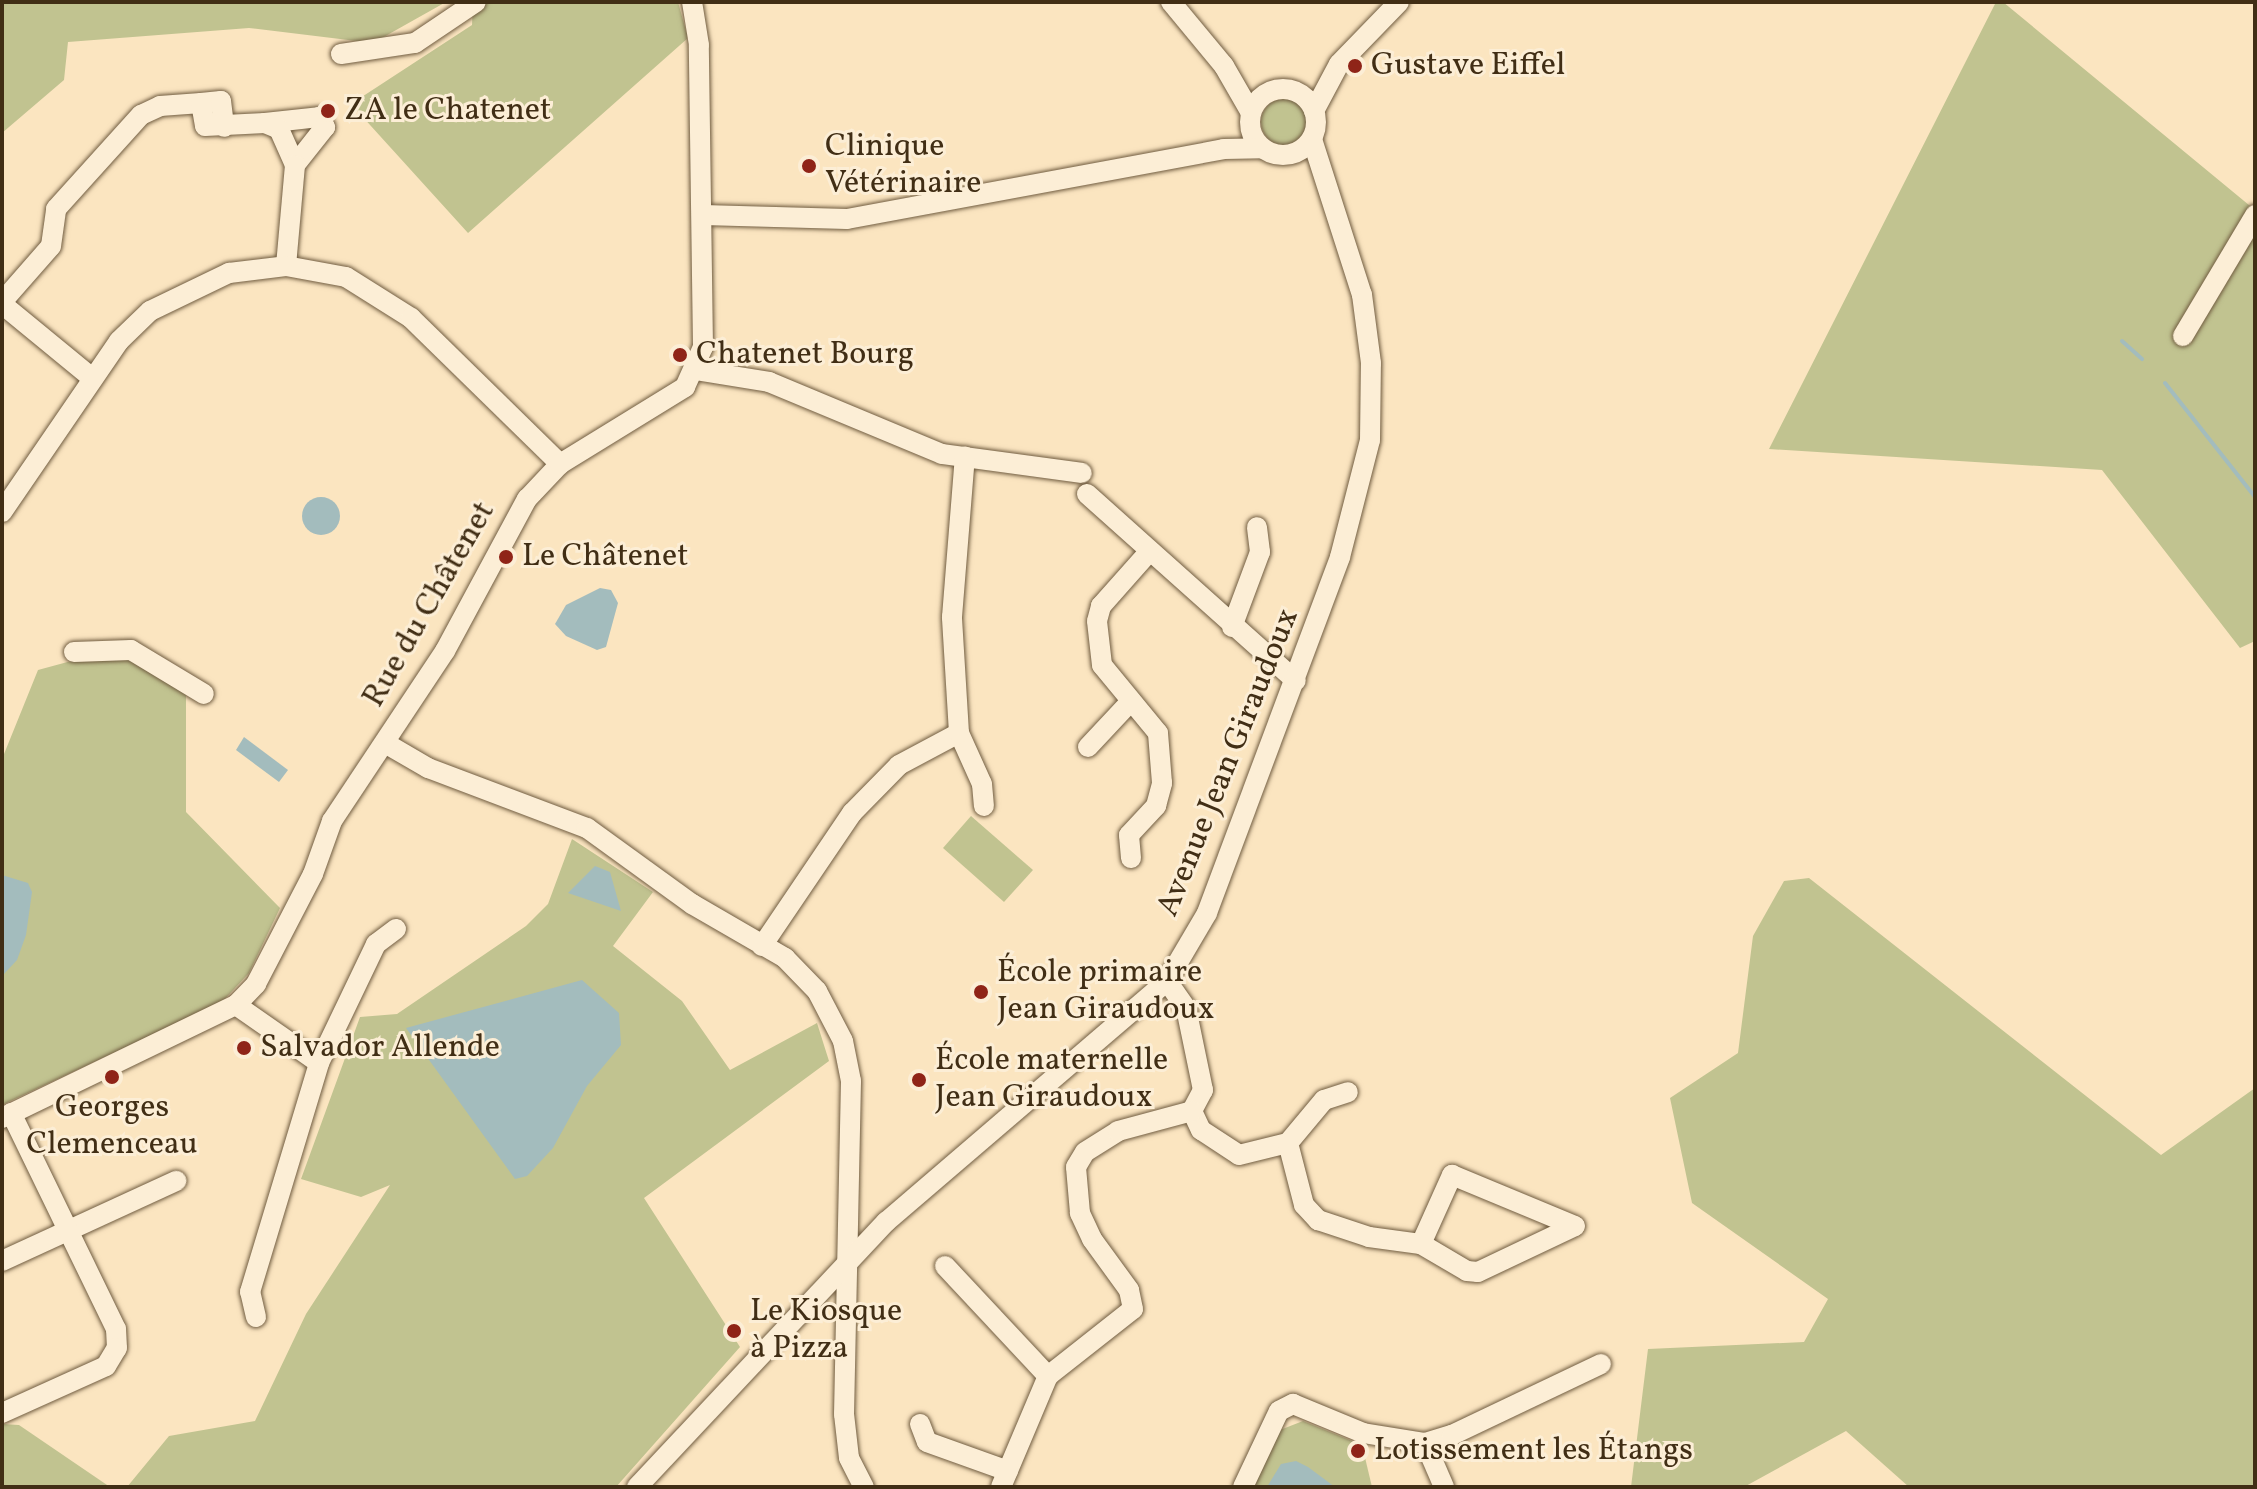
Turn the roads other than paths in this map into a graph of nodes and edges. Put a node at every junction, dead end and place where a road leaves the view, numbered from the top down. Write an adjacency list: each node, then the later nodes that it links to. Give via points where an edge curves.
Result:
1 (476, 2): 5 (street, via 415,43)
2 (692, 2): 18 (street, via 699,45)
3 (1171, 2): 7 (street)
4 (1399, 2): 6 (street)
5 (341, 54)
6 (1339, 64): 8 (street); 9 (street)
7 (1224, 66): 8 (street); 10 (street)
8 (1283, 90): 9 (street); 10 (street, via 1260,98)
9 (1314, 111): 12 (street)
10 (1250, 117): 13 (street); 14 (street)
11 (265, 123): 16 (street, via 288,140); 16 (street, via 319,117 325,127); 21 (street, via 205,126 201,103 160,106 141,115 56,209 51,246)
12 (1312, 139): 15 (street); 17 (street, Avenue Jean Giraudoux)
13 (1263, 148): 14 (street); 15 (street)
14 (1224, 149): 18 (street, via 861,217)
15 (1285, 155): 17 (street)
16 (295, 165): 20 (street)
17 (1320, 178): 34 (street, Avenue Jean Giraudoux, via 1362,295 1371,363 1370,440 1340,557)
18 (703, 215): 23 (street, via 703,347)
19 (2255, 215): 22 (street)
20 (286, 266): 24 (street, via 229,273 181,291 150,311); 26 (street, via 346,277 411,318)
21 (2, 303): 24 (street)
22 (2183, 336)
23 (695, 370): 25 (street, via 769,382 942,454); 26 (street, Rue du Châtenet, via 667,401)
24 (92, 378): 29 (street)
25 (965, 457): 27 (street); 37 (street, via 952,617)
26 (560, 464): 38 (street, Rue du Châtenet, via 508,525 445,651)
27 (1082, 473)
28 (1087, 494): 31 (street)
29 (2, 512)
30 (1257, 527): 32 (street, via 1260,552)
31 (1148, 553): 32 (street); 36 (street, via 1101,606 1097,621 1102,665)
32 (1232, 627): 34 (street)
33 (74, 652): 35 (street, via 131,650)
34 (1296, 681): 44 (street, Avenue Jean Giraudoux, via 1212,901)
35 (204, 694)
36 (1131, 701): 39 (street); 41 (street, via 1158,733 1162,783 1156,806 1129,835)
37 (959, 733): 40 (street, via 982,784); 43 (street, via 899,765 852,813)
38 (385, 743): 43 (street, Rue du Châtenet, via 428,768 587,828 692,904); 45 (street, via 332,821 295,912 256,984)
39 (1088, 747)
40 (984, 806)
41 (1131, 858)
42 (396, 929): 46 (street, via 376,944)
43 (762, 946): 54 (street, Rue du Châtenet, via 785,958 817,991 843,1041 851,1081)
44 (1167, 981): 48 (street, via 1186,1008 1203,1090); 54 (street, Avenue Jean Giraudoux)
45 (236, 1005): 46 (street); 49 (street)
46 (319, 1063): 57 (street, via 250,1292)
47 (1348, 1092): 50 (street, via 1324,1100)
48 (1192, 1111): 50 (street, via 1201,1130 1239,1155); 59 (street, via 1118,1131 1085,1152 1076,1167 1080,1213 1129,1290 1133,1309)
49 (7, 1116): 52 (street)
50 (1288, 1143): 53 (street, via 1304,1205 1318,1220 1369,1237)
51 (176, 1181): 52 (street)
52 (68, 1231): 55 (street); 60 (street, via 116,1329 117,1348 106,1366)
53 (1421, 1244): 53 (street, via 1452,1175 1575,1226 1478,1272)
54 (850, 1256): 64 (street, Avenue Jean Giraudoux); 65 (street, Rue du Châtenet, via 844,1414 849,1458)
55 (2, 1261)
56 (945, 1266): 59 (street)
57 (256, 1317)
58 (1601, 1364): 62 (street)
59 (1048, 1376): 63 (street)
60 (2, 1413)
61 (920, 1424): 63 (street, via 927,1442)
62 (1425, 1443): 66 (street, via 1363,1433 1293,1404 1279,1411); 67 (street)
63 (1005, 1479)
64 (637, 1487)
65 (864, 1487)
66 (1243, 1487)
67 (1444, 1487)

